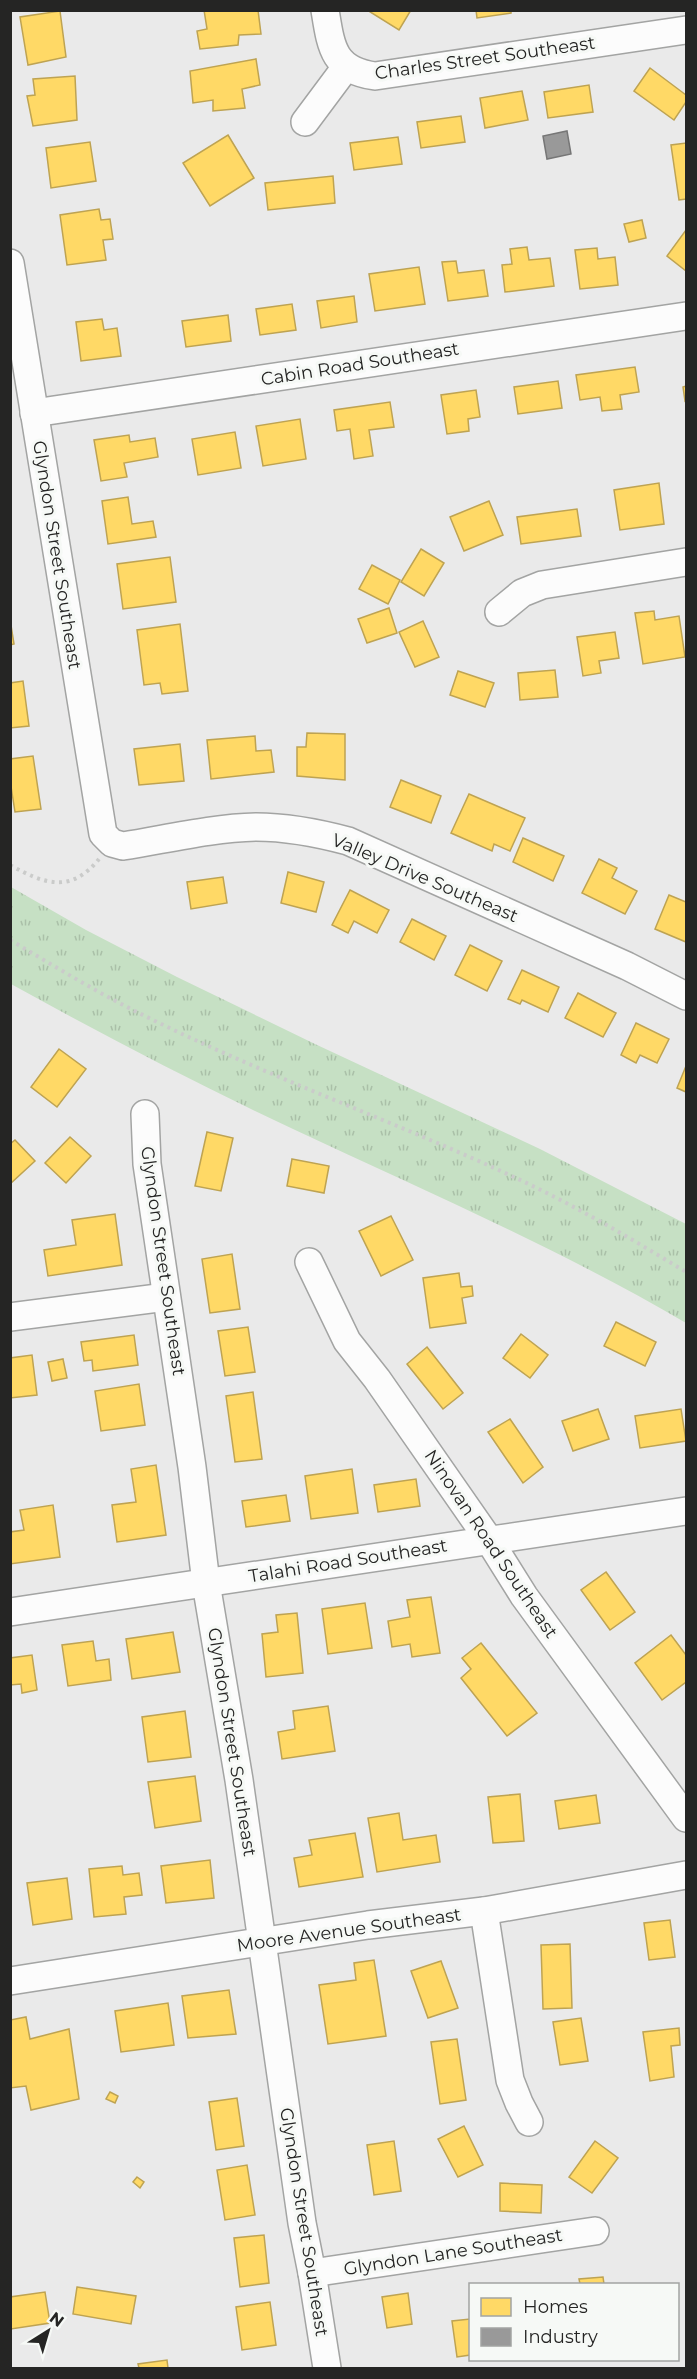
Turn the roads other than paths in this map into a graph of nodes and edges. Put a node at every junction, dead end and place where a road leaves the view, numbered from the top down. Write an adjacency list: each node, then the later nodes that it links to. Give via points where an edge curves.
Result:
1 (325, 10): 3 (street, via 330,44)
2 (687, 30): 3 (street, Charles Street Southeast, via 375,76)
3 (346, 67): 4 (street)
4 (305, 122)
5 (10, 263): 7 (street, Glyndon Street Southeast)
6 (687, 316): 7 (street, Cabin Road Southeast)
7 (34, 413): 10 (street, Glyndon Street Southeast, via 101,829)
8 (687, 562): 9 (street, via 542,585 522,593)
9 (499, 612)
10 (112, 843): 11 (street, Valley Drive Southeast, via 123,846 254,827 312,832 348,841)
11 (687, 996)
12 (145, 1114): 14 (street, Glyndon Street Southeast, via 147,1164)
13 (309, 1262): 17 (street, Ninovan Road Southeast, via 347,1341)
14 (166, 1297): 15 (street); 18 (street, Glyndon Street Southeast)
15 (10, 1317)
16 (687, 1511): 17 (street, Talahi Road Southeast)
17 (489, 1540): 18 (street, Talahi Road Southeast); 20 (street, Ninovan Road Southeast, via 524,1596)
18 (206, 1582): 19 (street, Talahi Road Southeast); 23 (street, Glyndon Street Southeast)
19 (10, 1612)
20 (687, 1818)
21 (687, 1875): 22 (street, Moore Avenue Southeast)
22 (484, 1911): 23 (street, Moore Avenue Southeast); 25 (street, via 510,2080)
23 (262, 1942): 24 (street, Moore Avenue Southeast); 27 (street, Glyndon Street Southeast)
24 (10, 1981)
25 (529, 2122)
26 (595, 2230): 27 (street, Glyndon Lane Southeast)
27 (312, 2273): 28 (street, Glyndon Street Southeast)
28 (327, 2368)

